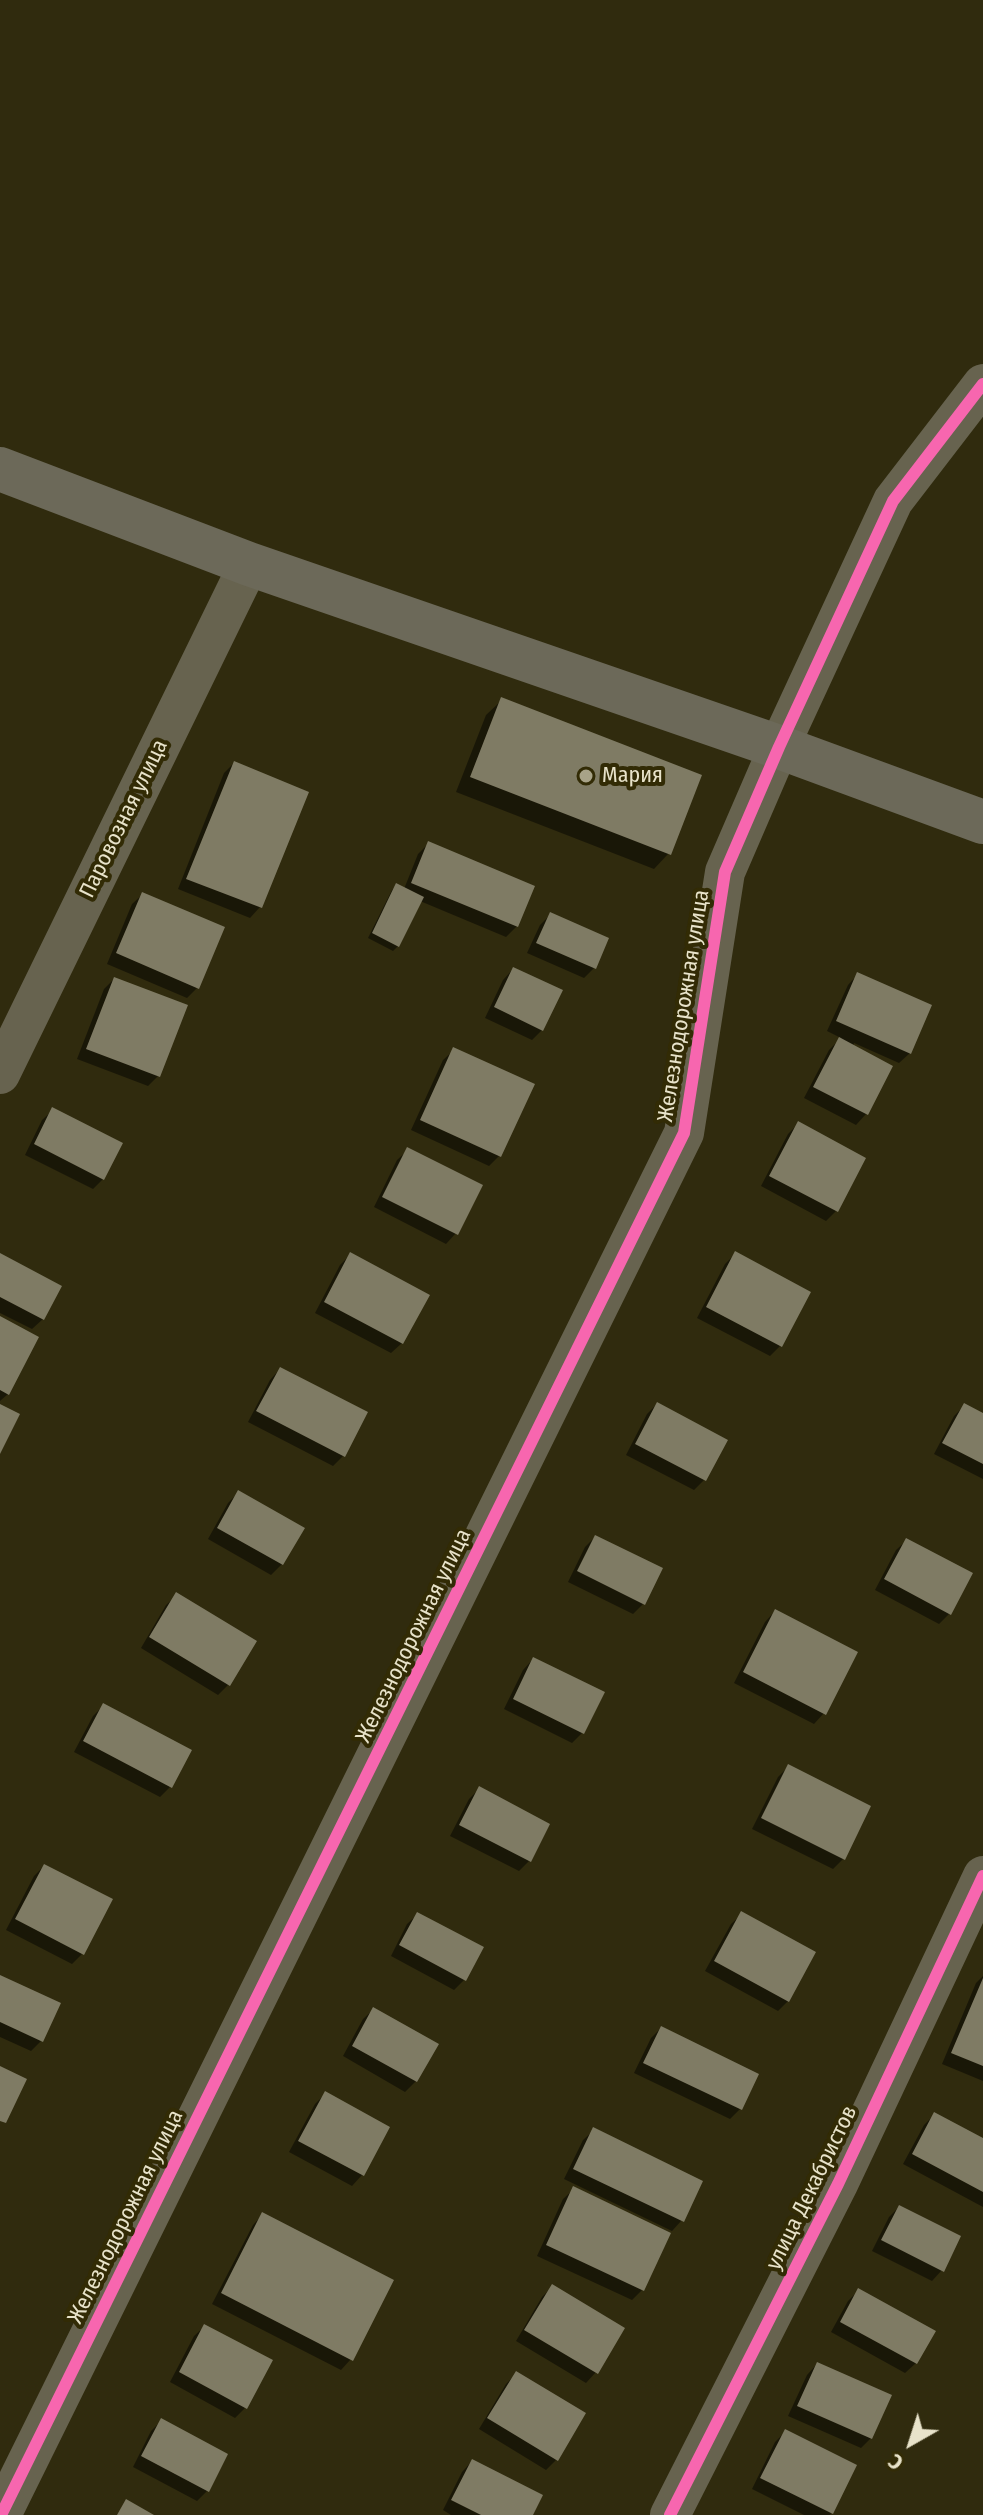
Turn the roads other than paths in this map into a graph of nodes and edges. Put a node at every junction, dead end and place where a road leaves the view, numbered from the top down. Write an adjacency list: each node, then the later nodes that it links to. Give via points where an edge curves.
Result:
1 (983, 384): 4 (street, Железнодорожная улица, via 893,501)
2 (0, 469): 3 (main road)
3 (249, 564): 4 (main road); 6 (street, Паровозная улица)
4 (779, 747): 5 (main road); 8 (street, Железнодорожная улица, via 725,872 684,1133)
5 (983, 822)
6 (0, 1074)
7 (983, 1876): 9 (street, улица Декабристов, via 838,2184)
8 (1, 2515)
9 (670, 2515)

